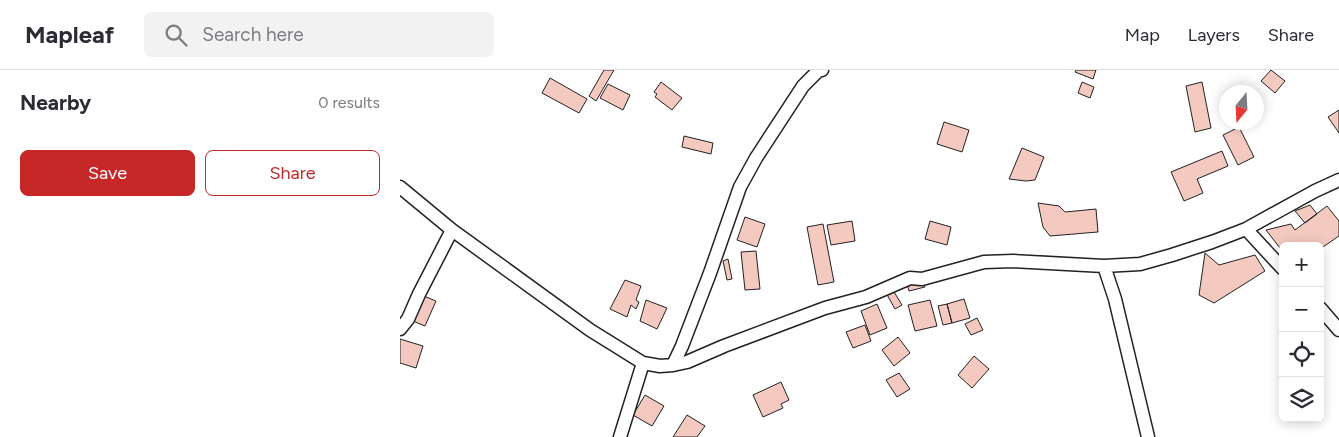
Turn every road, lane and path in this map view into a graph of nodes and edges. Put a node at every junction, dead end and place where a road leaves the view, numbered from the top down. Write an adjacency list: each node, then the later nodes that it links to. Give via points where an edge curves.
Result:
1 (822, 70): 12 (street, via 803,86 740,187)
2 (1339, 180): 4 (street)
3 (400, 187): 5 (street)
4 (1246, 229): 6 (street); 7 (street, via 1140,264)
5 (452, 230): 9 (street); 11 (street, via 590,330)
6 (1279, 265)
7 (1104, 266): 12 (street, via 1013,260 984,262 922,279 910,278 866,297 825,308); 14 (street)
8 (1324, 313): 10 (street)
9 (400, 329)
10 (1339, 330)
11 (642, 363): 12 (street); 13 (street)
12 (673, 365)
13 (620, 437)
14 (1148, 437)

